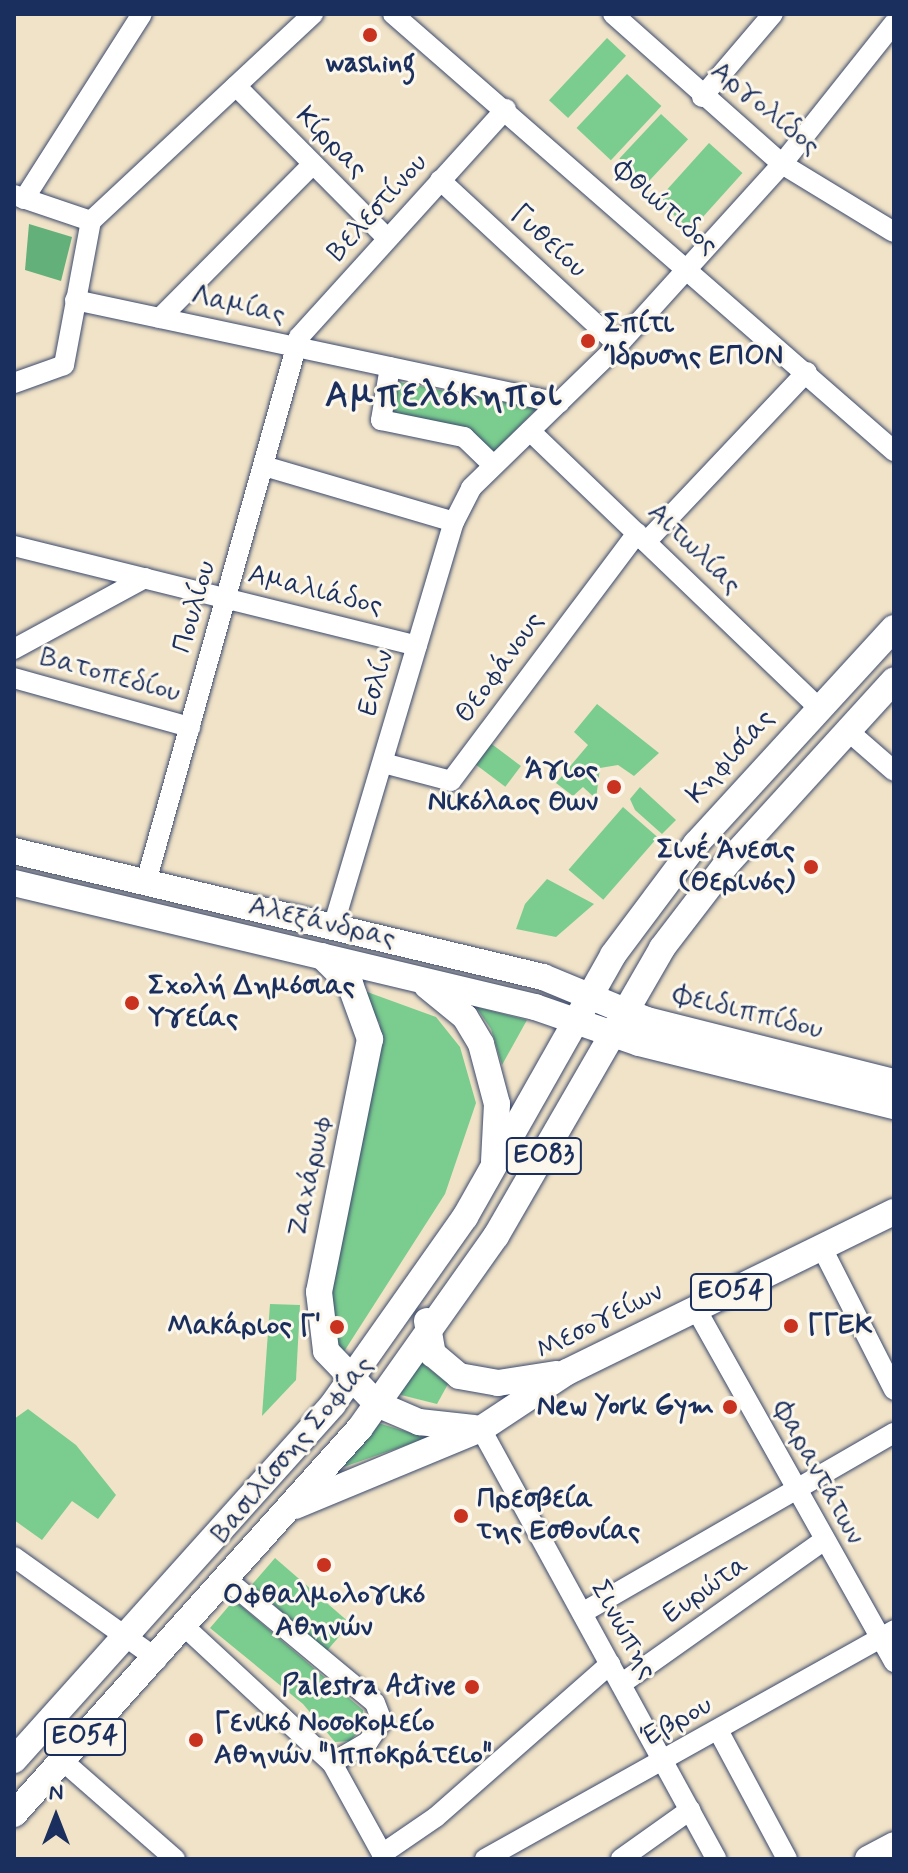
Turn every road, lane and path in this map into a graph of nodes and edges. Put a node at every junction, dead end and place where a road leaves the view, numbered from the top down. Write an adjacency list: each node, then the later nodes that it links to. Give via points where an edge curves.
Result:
1 (142, 14): 13 (street)
2 (313, 14): 7 (street)
3 (393, 14): 9 (street, Φθιώτιδος)
4 (613, 14): 8 (street, Αργολίδος)
5 (773, 14): 8 (street)
6 (894, 23): 10 (street, Εσλίν)
7 (236, 86): 11 (street, Κίρρας); 14 (street)
8 (702, 97): 10 (street, Αργολίδος)
9 (506, 109): 12 (street, Βελεστίνου); 17 (street, Φθιώτιδος)
10 (782, 164): 15 (street, Αργολίδος); 17 (street, Εσλίν)
11 (312, 165): 16 (street, Κίρρας); 19 (street)
12 (440, 180): 16 (street, Βελεστίνου); 20 (street, Γυθείου)
13 (19, 197): 14 (street)
14 (91, 221): 18 (street)
15 (894, 232)
16 (387, 238): 21 (street, Βελεστίνου)
17 (688, 264): 20 (street, Εσλίν); 23 (street, Φθιώτιδος)
18 (75, 300): 19 (street, Λαμίας); 24 (street, via 64,365)
19 (160, 318): 21 (street, Λαμίας)
20 (618, 345): 25 (street, Εσλίν)
21 (295, 347): 22 (street, Λαμίας); 29 (street, Πουλίου)
22 (390, 367): 25 (street, Λαμίας); 28 (street, via 381,420 464,437)
23 (807, 372): 27 (street, Φθιώτιδος); 31 (street, Θεοφάνους)
24 (14, 383)
25 (559, 403): 26 (street, Εσλίν)
26 (530, 431): 28 (street, Εσλίν); 31 (street, Αιτωλίας)
27 (894, 451)
28 (493, 465): 30 (street, Εσλίν)
29 (264, 466): 30 (street); 34 (street, Πουλίου)
30 (454, 522): 36 (street, Εσλίν)
31 (641, 538): 40 (street, Αιτωλίας); 43 (street, Θεοφάνους, via 451,781)
32 (14, 546): 33 (street, Αμαλιάδος)
33 (145, 578): 34 (street, Αμαλιάδος); 37 (street)
34 (226, 598): 36 (street, Αμαλιάδος); 41 (street, Πουλίου)
35 (894, 628): 40 (main road, Κηφισίας)
36 (417, 646): 43 (street, Εσλίν)
37 (14, 649)
38 (14, 678): 41 (street, Βατοπεδίου)
39 (894, 680): 42 (main road, ΕΟ83)
40 (819, 708): 51 (main road, Κηφισίας, via 696,844)
41 (190, 727): 46 (street, Πουλίου)
42 (847, 730): 44 (street); 52 (main road, ΕΟ83, via 725,866)
43 (383, 763): 48 (street, Εσλίν)
44 (894, 771)
45 (14, 851): 46 (main road, Αλεξάνδρας)
46 (146, 882): 48 (main road, Αλεξάνδρας)
47 (14, 883): 49 (main road, Αλεξάνδρας)
48 (333, 927): 51 (main road, Αλεξάνδρας)
49 (322, 956): 50 (main road, Αλεξάνδρας); 64 (main road, Ζαχάρωφ, via 350,984 370,1039 318,1307 326,1351)
50 (405, 976): 53 (main road, Αλεξάνδρας); 57 (main road, via 452,1004 481,1044 497,1104)
51 (591, 991): 52 (main road, Φειδιππίδου); 53 (main road, Κηφισίας)
52 (626, 1010): 54 (main road, Βασιλίσσης Σοφίας / ΕΟ83); 55 (main road, Φειδιππίδου)
53 (576, 1020): 54 (main road, Αλεξάνδρας); 57 (main road, Βασιλίσσης Σοφίας / ΕΟ54)
54 (613, 1035): 56 (main road, Φειδιππίδου); 62 (main road, Βασιλίσσης Σοφίας / ΕΟ83, via 526,1188)
55 (891, 1077)
56 (894, 1106)
57 (493, 1171): 59 (main road, Βασιλίσσης Σοφίας / ΕΟ54)
58 (894, 1212): 60 (main road, Μεσογείων / ΕΟ54)
59 (465, 1217): 62 (main road, via 432,1291); 64 (main road, Βασιλίσσης Σοφίας / ΕΟ54)
60 (822, 1248): 61 (main road, Μεσογείων / ΕΟ54); 65 (street)
61 (696, 1309): 63 (main road, Μεσογείων / ΕΟ54); 69 (street, Φαραντάτων)
62 (426, 1334): 63 (main road, via 440,1363 470,1380 498,1383); 66 (main road, Βασιλίσσης Σοφίας / ΕΟ83)
63 (567, 1372): 67 (main road, Μεσογείων / ΕΟ54)
64 (350, 1380): 66 (main road, Ζαχάρωφ); 77 (main road, Βασιλίσσης Σοφίας / ΕΟ54)
65 (894, 1390)
66 (377, 1404): 67 (main road, via 419,1422); 70 (main road, Βασιλίσσης Σοφίας / ΕΟ83)
67 (481, 1429): 70 (main road, ΕΟ54); 74 (street, Σινώπης)
68 (894, 1433): 69 (street)
69 (794, 1491): 71 (street, Φαραντάτων); 74 (street)
70 (288, 1509): 73 (main road, Βασιλίσσης Σοφίας / ΕΟ54)
71 (823, 1541): 76 (street, Φαραντάτων); 81 (street, Ευρώτα)
72 (14, 1557): 77 (street)
73 (227, 1580): 75 (main road, Βασιλίσσης Σοφίας / ΕΟ54); 86 (street, via 375,1703 382,1721 368,1742)
74 (582, 1613): 80 (street, Σινώπης)
75 (185, 1627): 78 (main road, Βασιλίσσης Σοφίας / ΕΟ54); 86 (street)
76 (887, 1634): 79 (street, Φαραντάτων); 82 (street, Έβρου)
77 (127, 1638): 78 (street); 83 (main road, Βασιλίσσης Σοφίας / ΕΟ54)
78 (157, 1659): 84 (main road, Βασιλίσσης Σοφίας / ΕΟ54)
79 (894, 1662)
80 (610, 1664): 81 (street, Σινώπης); 90 (street)
81 (621, 1684): 85 (street, Σινώπης)
82 (719, 1732): 85 (street, Έβρου); 95 (street)
83 (14, 1760)
84 (63, 1761): 88 (main road, Βασιλίσσης Σοφίας / ΕΟ54); 92 (street)
85 (663, 1762): 87 (street, Σινώπης); 93 (street, Έβρου)
86 (332, 1763): 90 (street)
87 (690, 1810): 91 (street, Σινώπης); 94 (street)
88 (14, 1814)
89 (894, 1845): 96 (main road)
90 (384, 1856)
91 (712, 1857)
92 (175, 1859)
93 (485, 1859)
94 (621, 1859)
95 (787, 1859)
96 (868, 1859)

